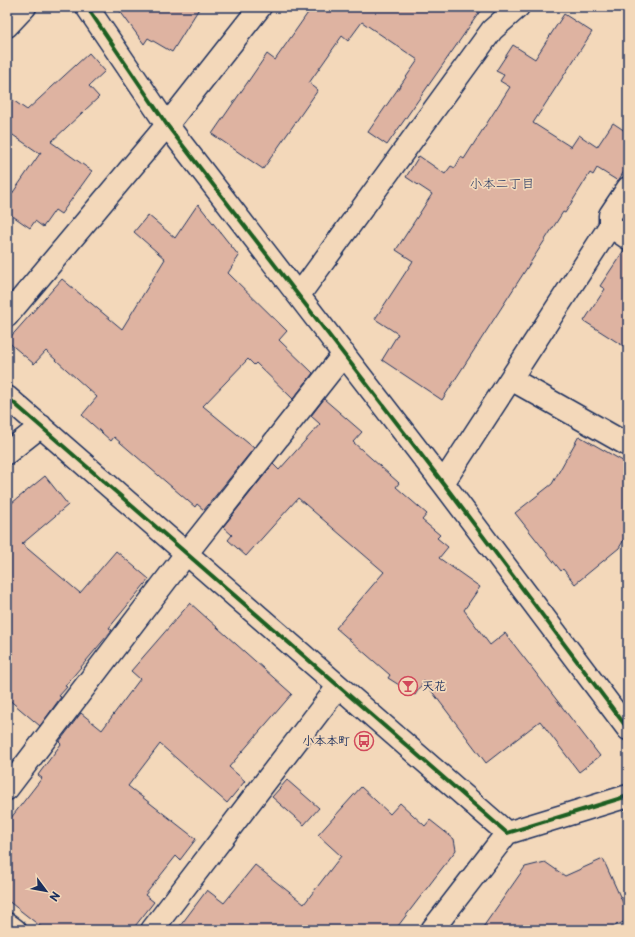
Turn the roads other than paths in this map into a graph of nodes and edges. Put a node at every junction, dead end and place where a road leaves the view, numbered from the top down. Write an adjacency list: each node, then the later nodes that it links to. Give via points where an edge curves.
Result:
1 (25, 7): 5 (street)
2 (87, 7): 6 (street)
3 (260, 7): 6 (street)
4 (518, 7): 10 (street, via 492,30)
5 (7, 26)
6 (167, 125): 10 (street); 11 (street)
7 (628, 188): 8 (street, via 610,215)
8 (610, 226): 9 (street); 13 (street)
9 (628, 238)
10 (299, 295): 12 (street)
11 (7, 316)
12 (344, 354): 18 (street); 19 (street)
13 (511, 379): 16 (street); 18 (street)
14 (7, 397): 15 (street)
15 (41, 426): 17 (street); 19 (street)
16 (628, 445)
17 (7, 453)
18 (443, 483): 21 (street)
19 (186, 554): 20 (street); 22 (street)
20 (338, 687): 24 (street); 27 (street)
21 (628, 729)
22 (7, 789)
23 (628, 796): 24 (street)
24 (507, 833): 28 (street)
25 (7, 924): 26 (street)
26 (15, 930)
27 (152, 930)
28 (432, 930)

